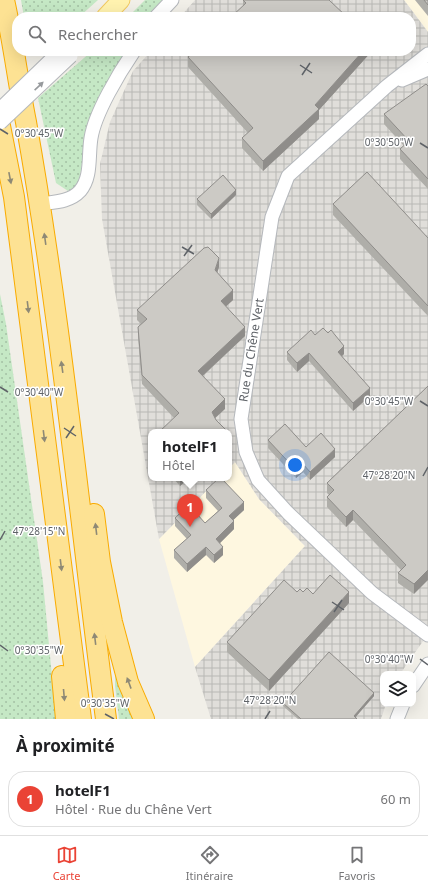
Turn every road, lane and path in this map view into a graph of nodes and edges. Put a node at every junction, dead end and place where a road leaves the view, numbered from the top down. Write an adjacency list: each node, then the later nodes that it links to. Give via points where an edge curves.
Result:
1 (4, 0): 10 (highway)
2 (114, 0): 6 (street)
3 (121, 0): 7 (main road)
4 (129, 0): 8 (street)
5 (172, 0): 9 (street)
6 (101, 12)
7 (110, 12)
8 (116, 12)
9 (161, 12)
10 (12, 45)
11 (428, 54): 17 (street, Rue du Chêne Vert)
12 (14, 56): 21 (highway)
13 (65, 56): 18 (street, bridge)
14 (66, 56): 19 (street, one-way to 14, bridge)
15 (131, 56): 21 (street, via 95,123 85,184 76,194 65,200)
16 (428, 69): 17 (street)
17 (387, 86): 24 (street, Rue du Chêne Vert, via 288,176 272,217 241,419 246,452 258,480 288,513 372,593)
18 (0, 110)
19 (0, 123)
20 (0, 126): 23 (highway, one-way to 23, via 14,197)
21 (40, 204): 22 (highway, one-way to 21)
22 (73, 448): 30 (highway, one-way to 22); 31 (highway, one-way to 22, via 128,682 112,622 100,562 90,484)
23 (69, 628): 28 (highway, one-way to 28, via 62,674); 29 (highway)
24 (428, 635)
25 (428, 664): 26 (street)
26 (416, 682)
27 (402, 707): 32 (street)
28 (66, 719)
29 (81, 719)
30 (106, 719)
31 (144, 719)
32 (397, 719)

